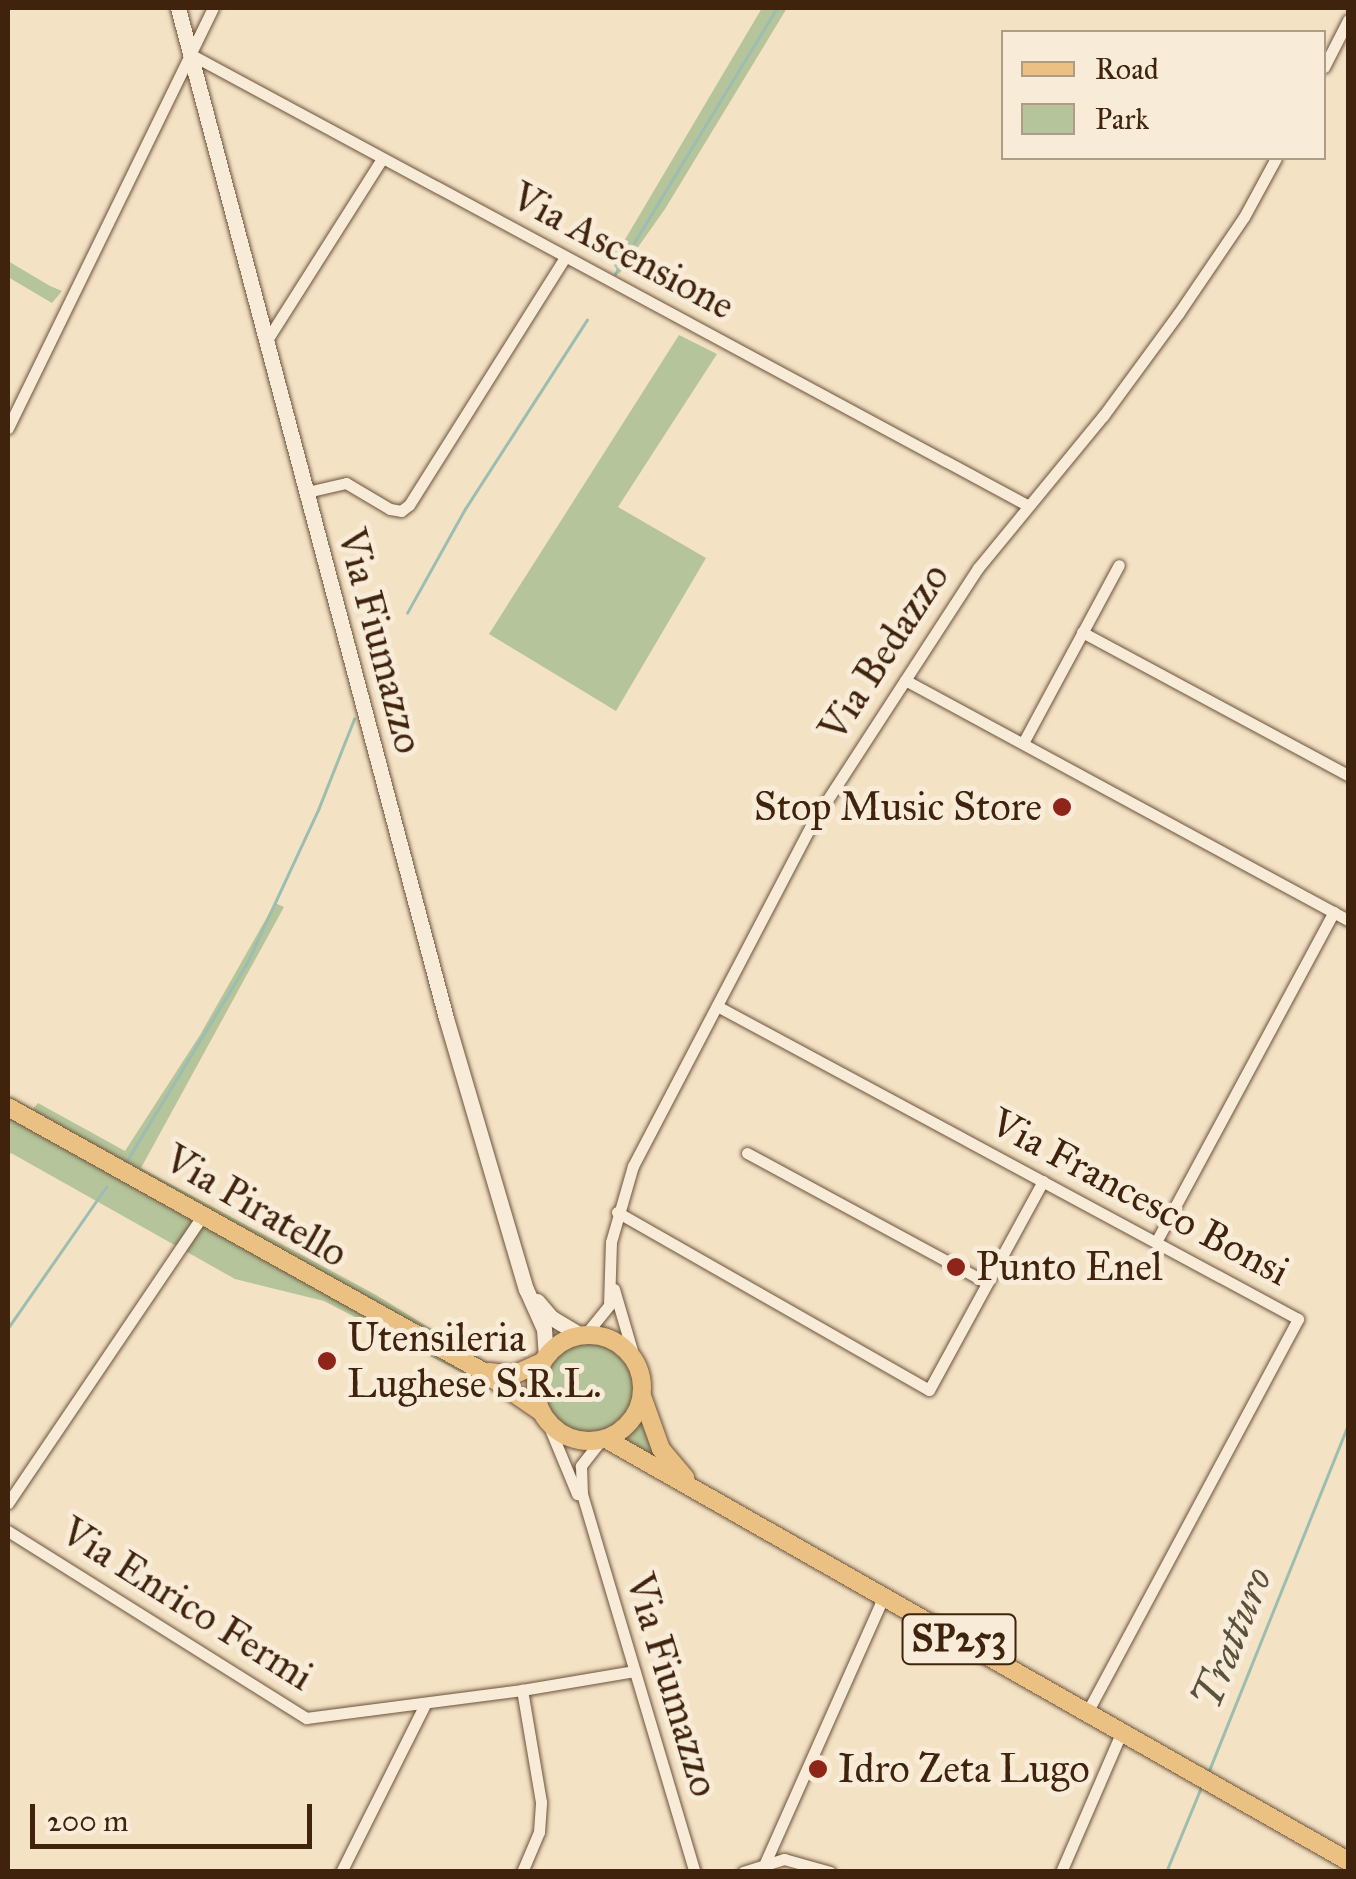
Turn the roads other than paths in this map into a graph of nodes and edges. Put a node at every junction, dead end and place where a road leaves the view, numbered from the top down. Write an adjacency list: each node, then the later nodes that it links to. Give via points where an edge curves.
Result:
1 (178, 8): 4 (street, Via Fiumazzo)
2 (213, 8): 4 (street)
3 (1348, 20): 5 (street)
4 (190, 54): 6 (street, Via Ascensione); 9 (street, Via Fiumazzo); 10 (street)
5 (1326, 63)
6 (382, 159): 8 (street, Via Ascensione); 9 (street)
7 (1275, 160): 12 (street, Via Bedazzo, via 1178,314)
8 (565, 257): 11 (street, via 409,505 390,509 346,483); 12 (street, Via Ascensione)
9 (267, 340): 11 (street, Via Fiumazzo)
10 (8, 428)
11 (307, 492): 29 (street, Via Fiumazzo, via 446,1018)
12 (1027, 505): 15 (street, Via Bedazzo)
13 (1120, 565): 14 (street)
14 (1082, 632): 16 (street); 17 (street)
15 (905, 680): 16 (street); 20 (street, Via Bedazzo, via 813,822)
16 (1023, 744): 18 (street)
17 (1348, 774)
18 (1334, 912): 19 (street); 26 (street)
19 (1348, 920)
20 (717, 1006): 23 (street, Via Francesco Bonsi); 24 (street, Via Bedazzo, via 656,1115)
21 (8, 1108): 25 (main road, Via Piratello / SP253)
22 (747, 1152): 28 (street)
23 (1042, 1182): 26 (street, Via Francesco Bonsi); 28 (street)
24 (617, 1212): 27 (street, Via Bedazzo); 28 (street, via 929,1390)
25 (202, 1216): 33 (main road, Via Piratello / SP253); 37 (street)
26 (1156, 1242): 45 (street, Via Francesco Bonsi, via 1298,1319)
27 (613, 1283): 30 (street, Via Bedazzo, via 606,1312); 32 (street, Via Bedazzo)
28 (987, 1284)
29 (526, 1289): 30 (street, Via Fiumazzo, via 552,1318); 31 (street, Via Fiumazzo, via 544,1329)
30 (583, 1335): 31 (main road, SP253); 32 (main road, via 618,1343)
31 (544, 1359): 33 (main road, Via Piratello / SP253, via 513,1375); 35 (main road, via 535,1391)
32 (635, 1362): 34 (main road, SP253)
33 (470, 1365): 35 (main road, Via Piratello / SP253)
34 (642, 1394): 36 (main road, via 626,1426); 38 (main road, SP253, via 669,1461)
35 (544, 1417): 36 (main road, SP253, via 578,1441); 39 (street, Via Fiumazzo)
36 (604, 1440): 38 (main road, SP253); 39 (street, Via Fiumazzo, via 580,1471)
37 (8, 1503)
38 (721, 1506): 41 (main road, SP253)
39 (588, 1518): 42 (street, Via Fiumazzo)
40 (8, 1532): 44 (street, Via Enrico Fermi, via 306,1718)
41 (882, 1598): 45 (main road, SP253); 48 (street)
42 (634, 1671): 43 (street, Via Enrico Fermi); 51 (street, Via Fiumazzo)
43 (522, 1690): 44 (street, Via Enrico Fermi); 50 (street, via 541,1802 539,1832)
44 (425, 1704): 49 (street)
45 (1087, 1712): 46 (main road, SP253)
46 (1122, 1731): 47 (main road, SP253); 54 (street)
47 (1348, 1861)
48 (765, 1863): 52 (street); 53 (street, via 796,1859)
49 (341, 1872)
50 (522, 1872)
51 (695, 1872)
52 (743, 1872)
53 (830, 1872)
54 (1061, 1872)

